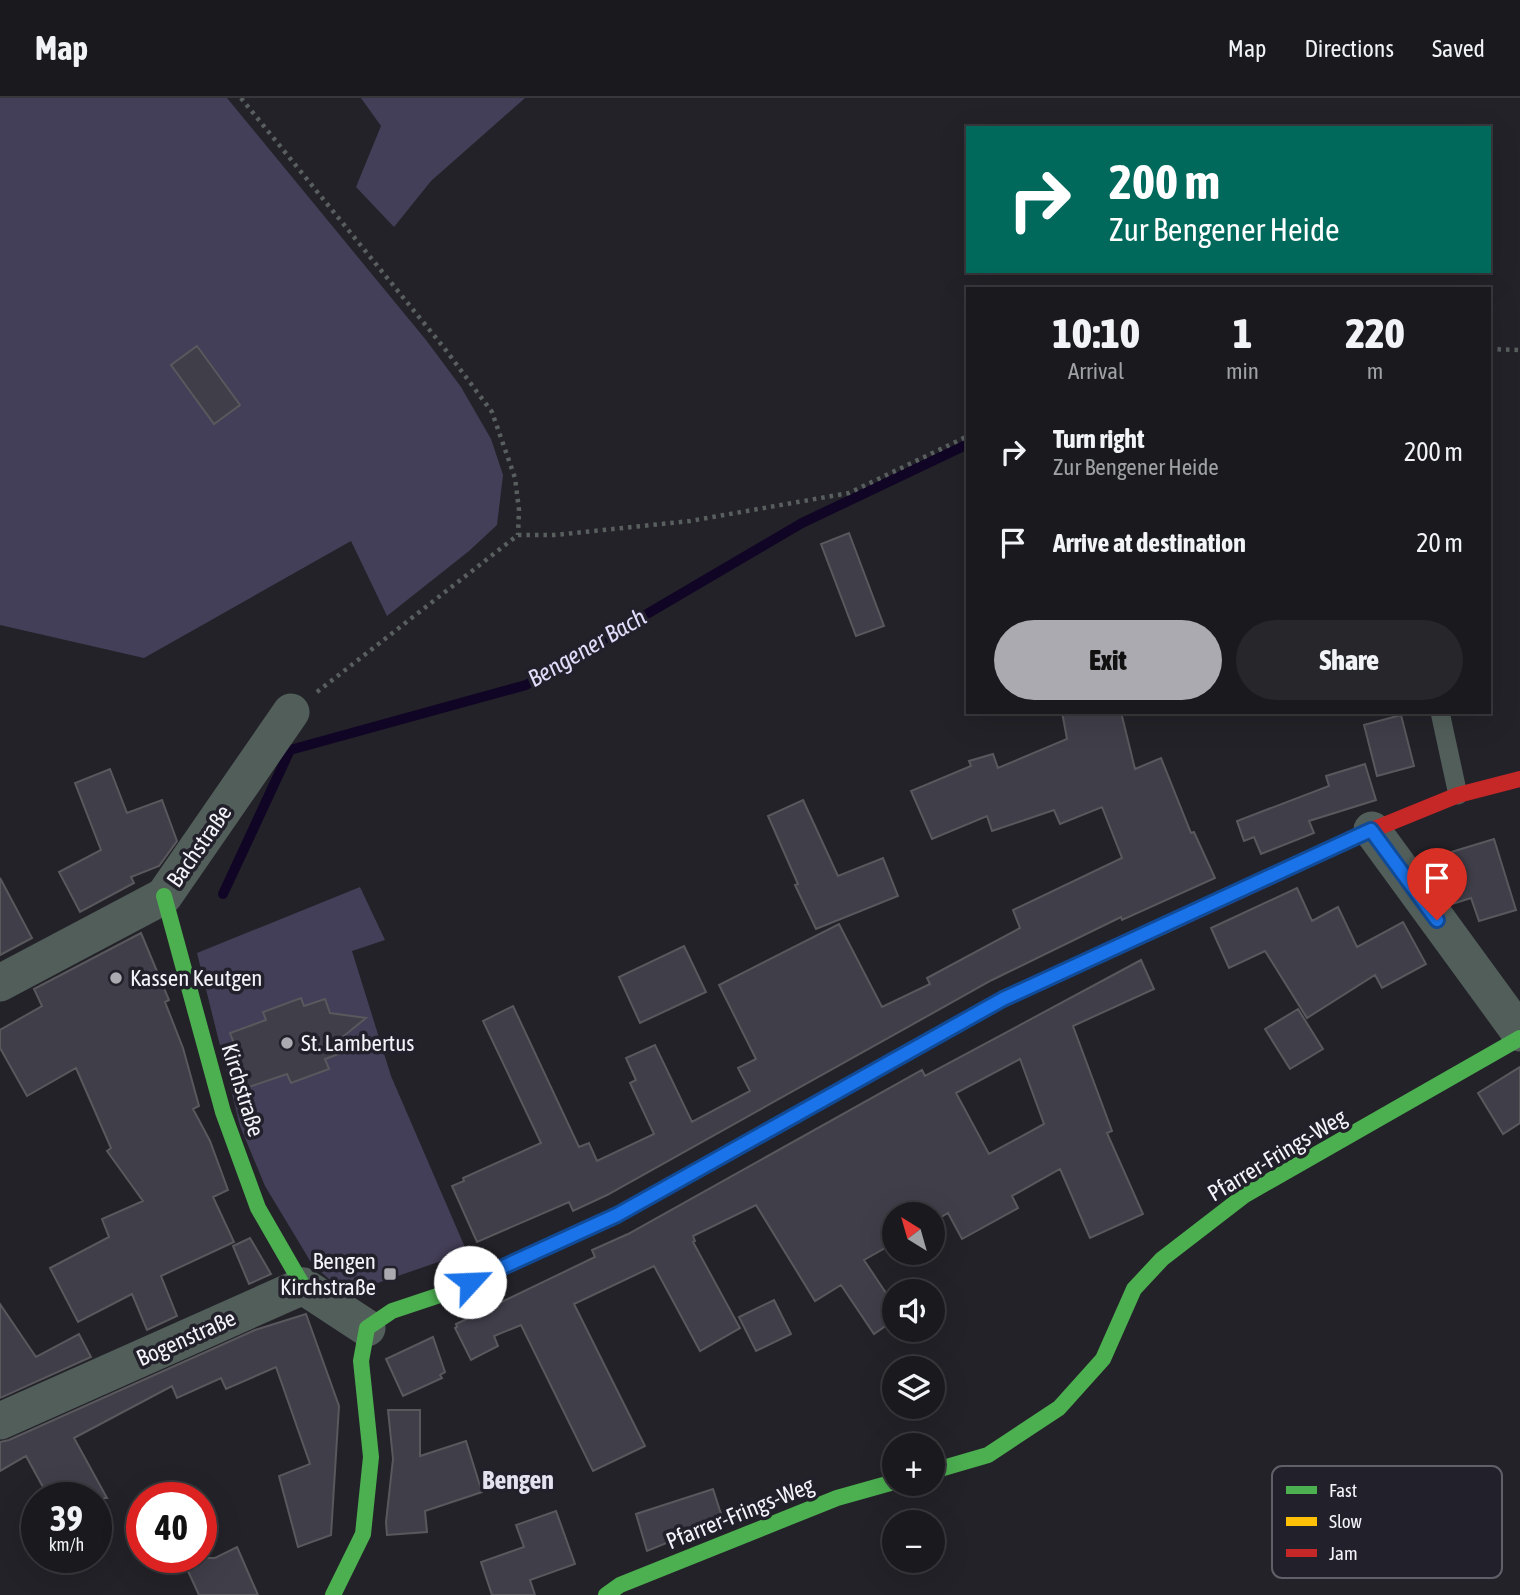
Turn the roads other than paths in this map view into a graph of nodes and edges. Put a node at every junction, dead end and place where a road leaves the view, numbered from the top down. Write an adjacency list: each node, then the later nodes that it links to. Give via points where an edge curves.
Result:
1 (291, 712): 6 (street, Bachstraße)
2 (1440, 714): 4 (lane)
3 (1520, 779): 4 (street)
4 (1458, 795): 5 (street)
5 (1371, 830): 8 (street); 11 (street, via 1003,999 617,1215 446,1293 392,1311)
6 (164, 896): 7 (street, Bachstraße); 10 (street, Kirchstraße, via 223,1112 258,1208)
7 (0, 983)
8 (1520, 1032)
9 (1520, 1038): 13 (street, Pfarrer-Frings-Weg, via 1245,1195 1162,1259 1134,1289 1102,1359 1059,1408 988,1455)
10 (303, 1286): 11 (street); 12 (street, Bogenstraße)
11 (367, 1328): 15 (street, via 360,1361 371,1457 363,1534)
12 (0, 1420)
13 (945, 1468)
14 (882, 1485): 16 (street, Pfarrer-Frings-Weg, via 836,1498 620,1585)
15 (333, 1595)
16 (606, 1595)

